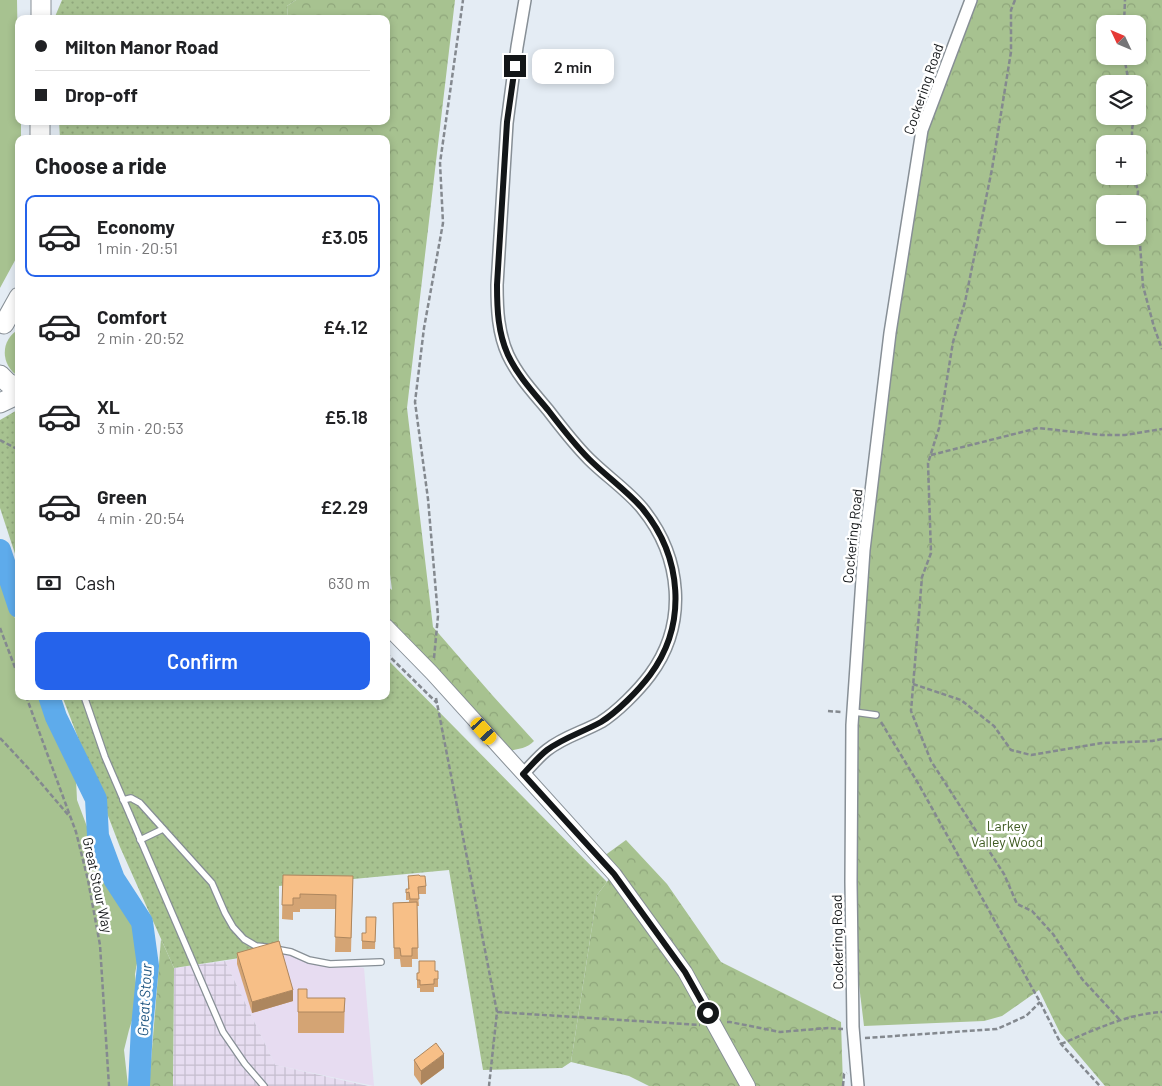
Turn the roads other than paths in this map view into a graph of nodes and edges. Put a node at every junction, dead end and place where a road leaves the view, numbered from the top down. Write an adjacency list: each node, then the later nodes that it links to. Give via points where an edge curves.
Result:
1 (41, 0): 4 (highway)
2 (526, 0): 15 (street, via 507,122 497,285 502,339 526,385 577,446 641,507 652,522 673,569 676,601 666,648 649,677 601,722 548,750)
3 (971, 0): 13 (street, Cockering Road, via 922,130 890,333 866,530)
4 (41, 15)
5 (15, 307): 6 (highway)
6 (8, 324)
7 (0, 375): 8 (highway)
8 (15, 386)
9 (15, 396): 10 (highway)
10 (0, 403)
11 (390, 630): 15 (street)
12 (85, 700): 16 (lane)
13 (854, 712): 14 (lane); 22 (street, Cockering Road, via 851,882)
14 (876, 715)
15 (523, 774): 21 (street, via 614,874 685,972)
16 (123, 800): 17 (lane, via 131,798 140,803); 18 (lane)
17 (163, 829): 18 (lane); 19 (lane, via 212,883 225,913 244,939 256,946 330,964)
18 (140, 840): 20 (lane, via 223,1032)
19 (381, 962)
20 (264, 1086)
21 (748, 1086)
22 (858, 1086)

